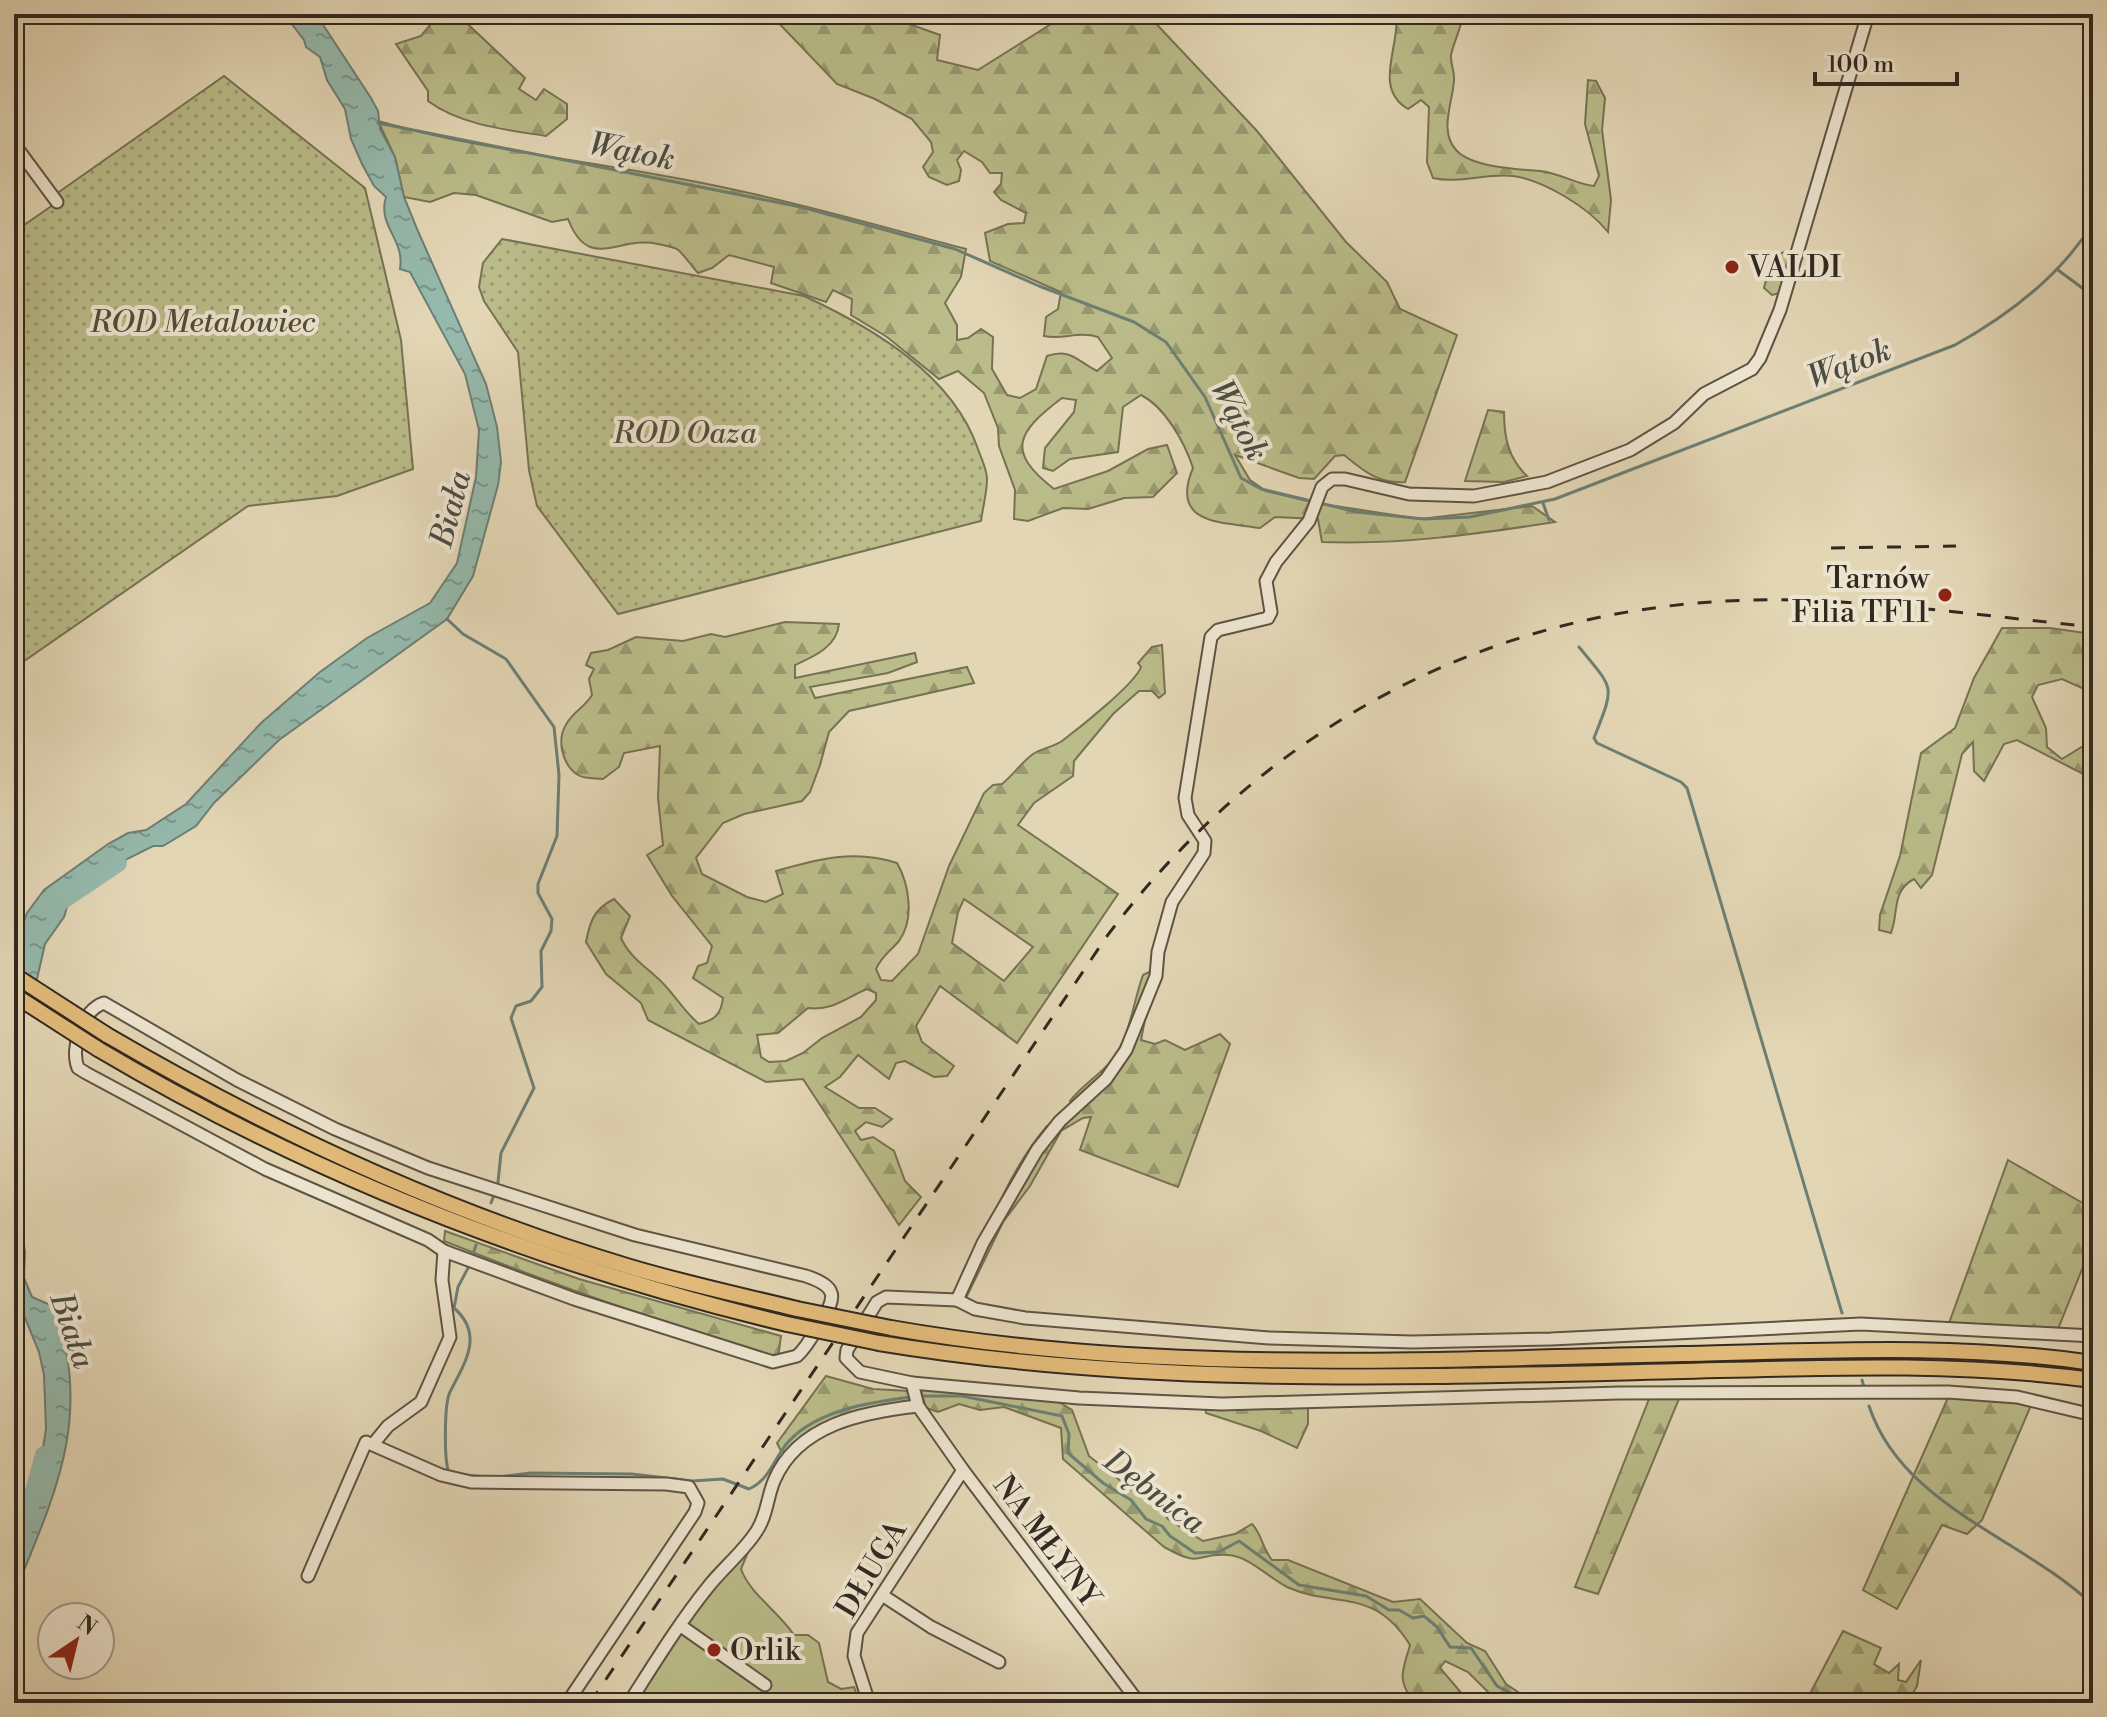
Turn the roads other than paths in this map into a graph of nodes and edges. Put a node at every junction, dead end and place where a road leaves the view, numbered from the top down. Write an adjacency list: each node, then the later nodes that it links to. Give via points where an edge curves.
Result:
1 (1868, 14): 7 (street, via 1780,310 1752,369 1704,394 1674,423 1630,450 1535,486 1474,496 1409,494 1332,479 1322,487 1309,521 1266,581 1268,618 1218,630 1211,637 1185,798 1205,847 1172,902 1156,976 1140,1019 1106,1079 1037,1150)
2 (14, 144): 3 (street)
3 (57, 202)
4 (14, 975): 9 (main road, bridge, via 107,1035 260,1120 414,1190 627,1266 891,1328 1184,1359 1919,1350)
5 (14, 995): 10 (main road, bridge, via 98,1049 252,1134 407,1205 621,1281 879,1343 1044,1366 1187,1376 1909,1367)
6 (444, 1251): 6 (street, via 265,1169 78,1068 74,1047 90,1013 104,1003 237,1080 428,1168 635,1235 806,1276 824,1282 833,1299 804,1350 787,1361 773,1362); 14 (street, via 442,1280 450,1337 421,1402)
7 (957, 1300): 8 (street, via 975,1309 1025,1318 1269,1338 1520,1340 1851,1324); 11 (street, via 886,1297 877,1302 847,1350 846,1358 860,1372)
8 (2093, 1336)
9 (2093, 1363)
10 (2093, 1380)
11 (912, 1383): 12 (street); 13 (street, via 1222,1404 1603,1393 1948,1392 2007,1395)
12 (918, 1406): 15 (street, NA MŁYNY); 18 (street, via 836,1423 799,1446 775,1479 755,1534 724,1566)
13 (2093, 1415)
14 (374, 1443): 16 (street, via 366,1442 359,1453); 21 (street, via 441,1475 471,1482 666,1484 694,1492 695,1512)
15 (963, 1470): 17 (street, DŁUGA); 24 (street, NA MŁYNY)
16 (308, 1576)
17 (882, 1595): 19 (street); 23 (street, DŁUGA, via 857,1633 854,1656)
18 (681, 1626): 20 (street); 22 (street)
19 (999, 1662)
20 (765, 1685)
21 (567, 1703)
22 (629, 1703)
23 (869, 1703)
24 (1139, 1703)

